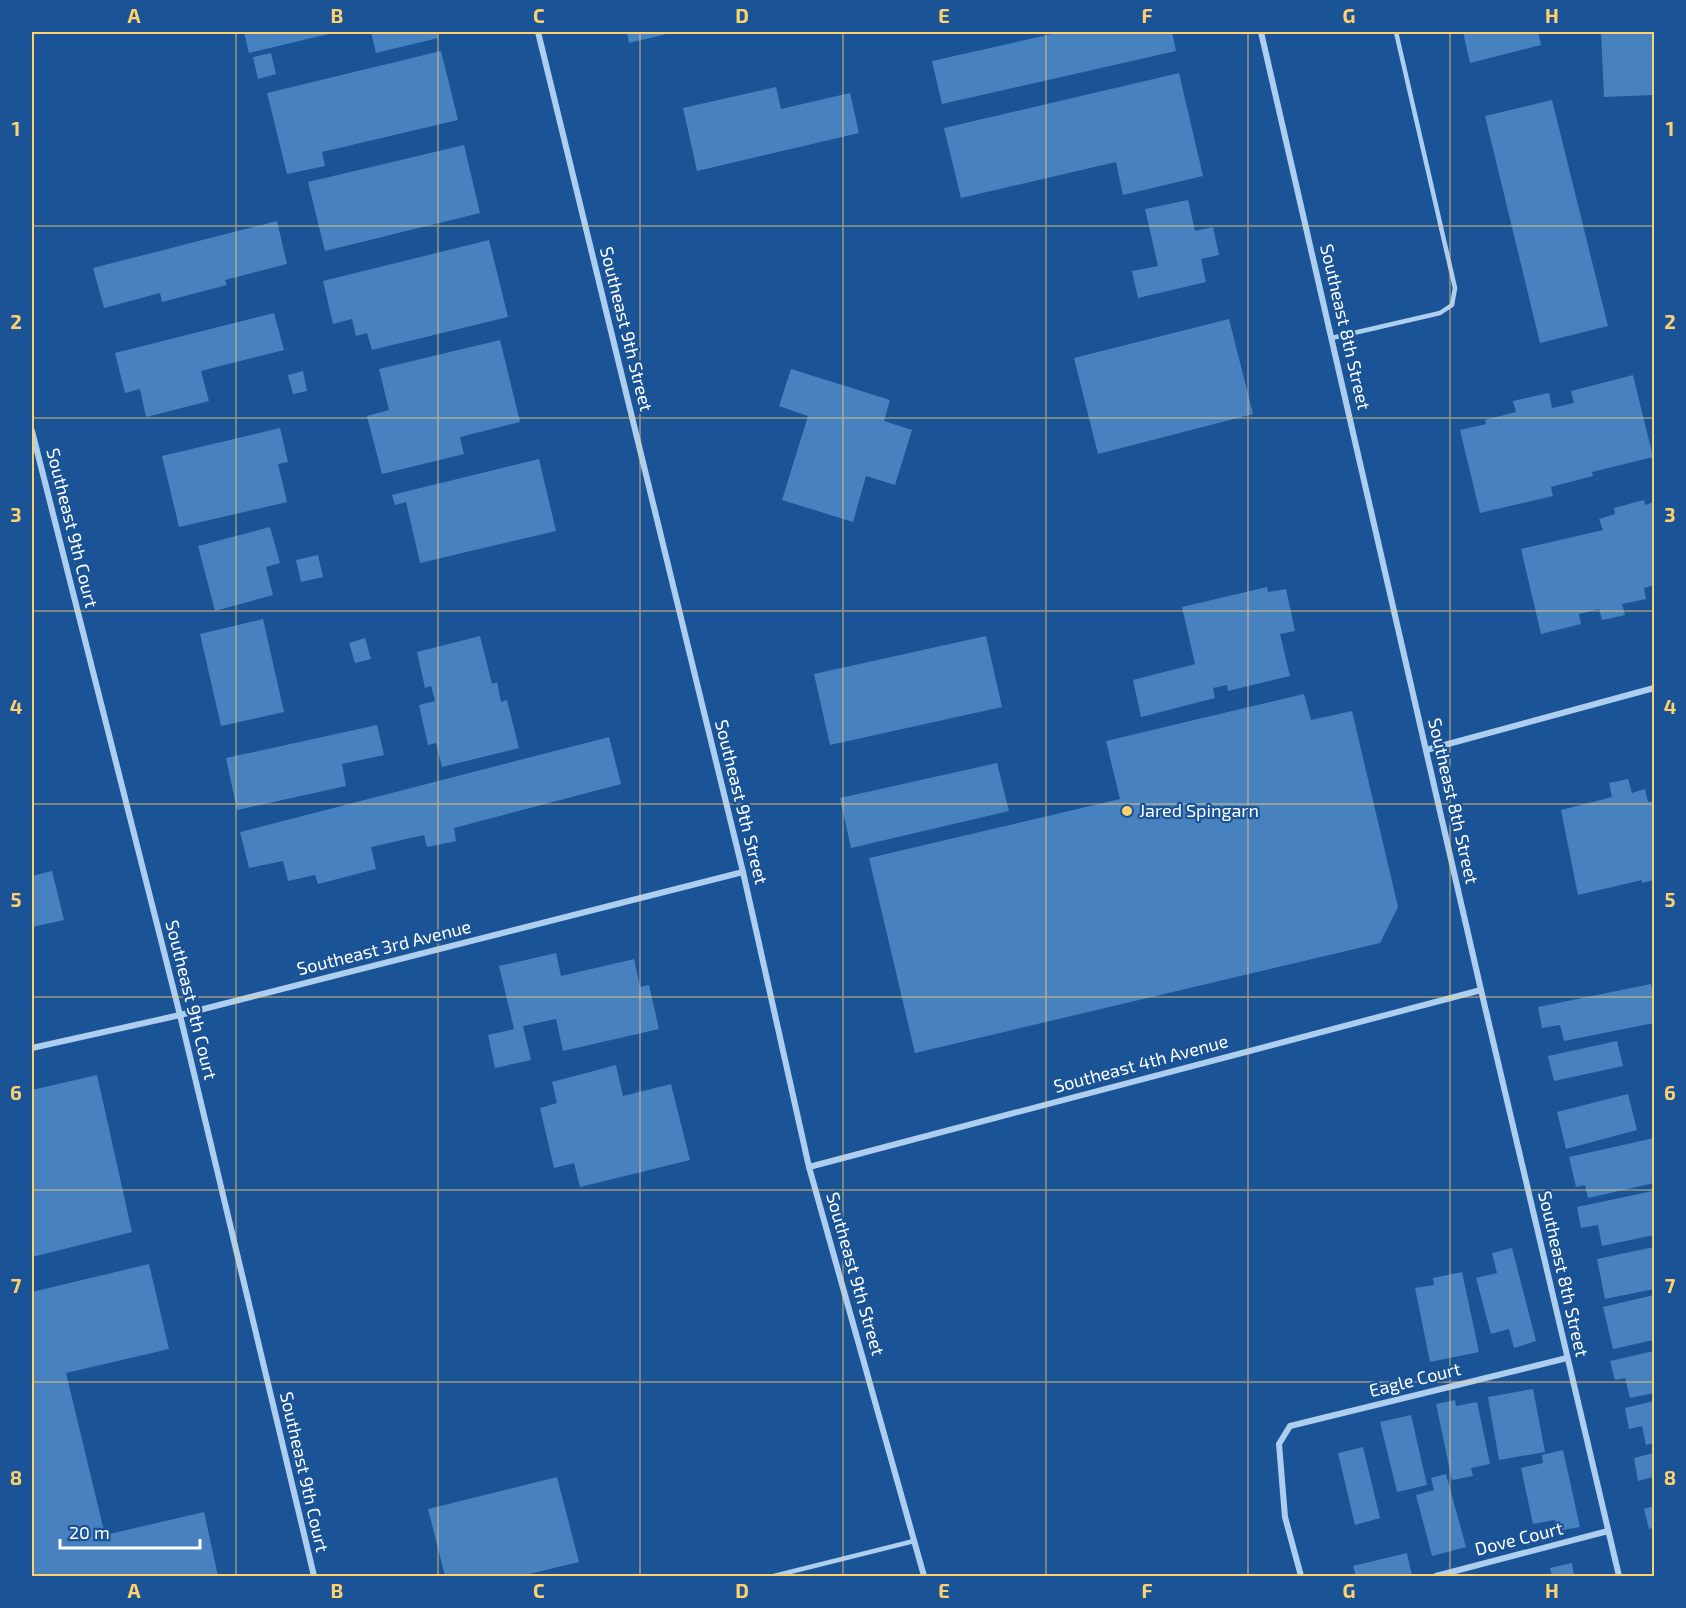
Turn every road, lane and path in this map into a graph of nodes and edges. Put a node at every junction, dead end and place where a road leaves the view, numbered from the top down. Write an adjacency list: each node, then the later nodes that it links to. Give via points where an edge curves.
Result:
1 (538, 32): 8 (street, Southeast 9th Street)
2 (1262, 32): 4 (street, Southeast 8th Street)
3 (1396, 32): 4 (lane, via 1455,288 1452,305 1440,313)
4 (1332, 338): 7 (street, Southeast 8th Street)
5 (32, 432): 10 (street, Southeast 9th Court)
6 (1654, 688): 7 (street)
7 (1426, 750): 9 (street, Southeast 8th Street)
8 (743, 872): 10 (street, Southeast 3rd Avenue); 12 (street, Southeast 9th Street)
9 (1481, 990): 12 (street, Southeast 4th Avenue); 13 (street, Southeast 8th Street)
10 (180, 1015): 11 (street, Southeast 3rd Avenue); 17 (street, Southeast 9th Court)
11 (32, 1048)
12 (809, 1167): 15 (street, Southeast 9th Street)
13 (1568, 1358): 14 (street, Southeast 8th Street); 20 (street, Eagle Court, via 1290,1426 1279,1444 1285,1517)
14 (1608, 1531): 16 (street, Dove Court); 21 (street, Southeast 8th Street)
15 (914, 1541): 18 (lane); 19 (street, Southeast 9th Street)
16 (1436, 1575)
17 (314, 1576)
18 (774, 1576)
19 (924, 1576)
20 (1301, 1576)
21 (1619, 1576)

